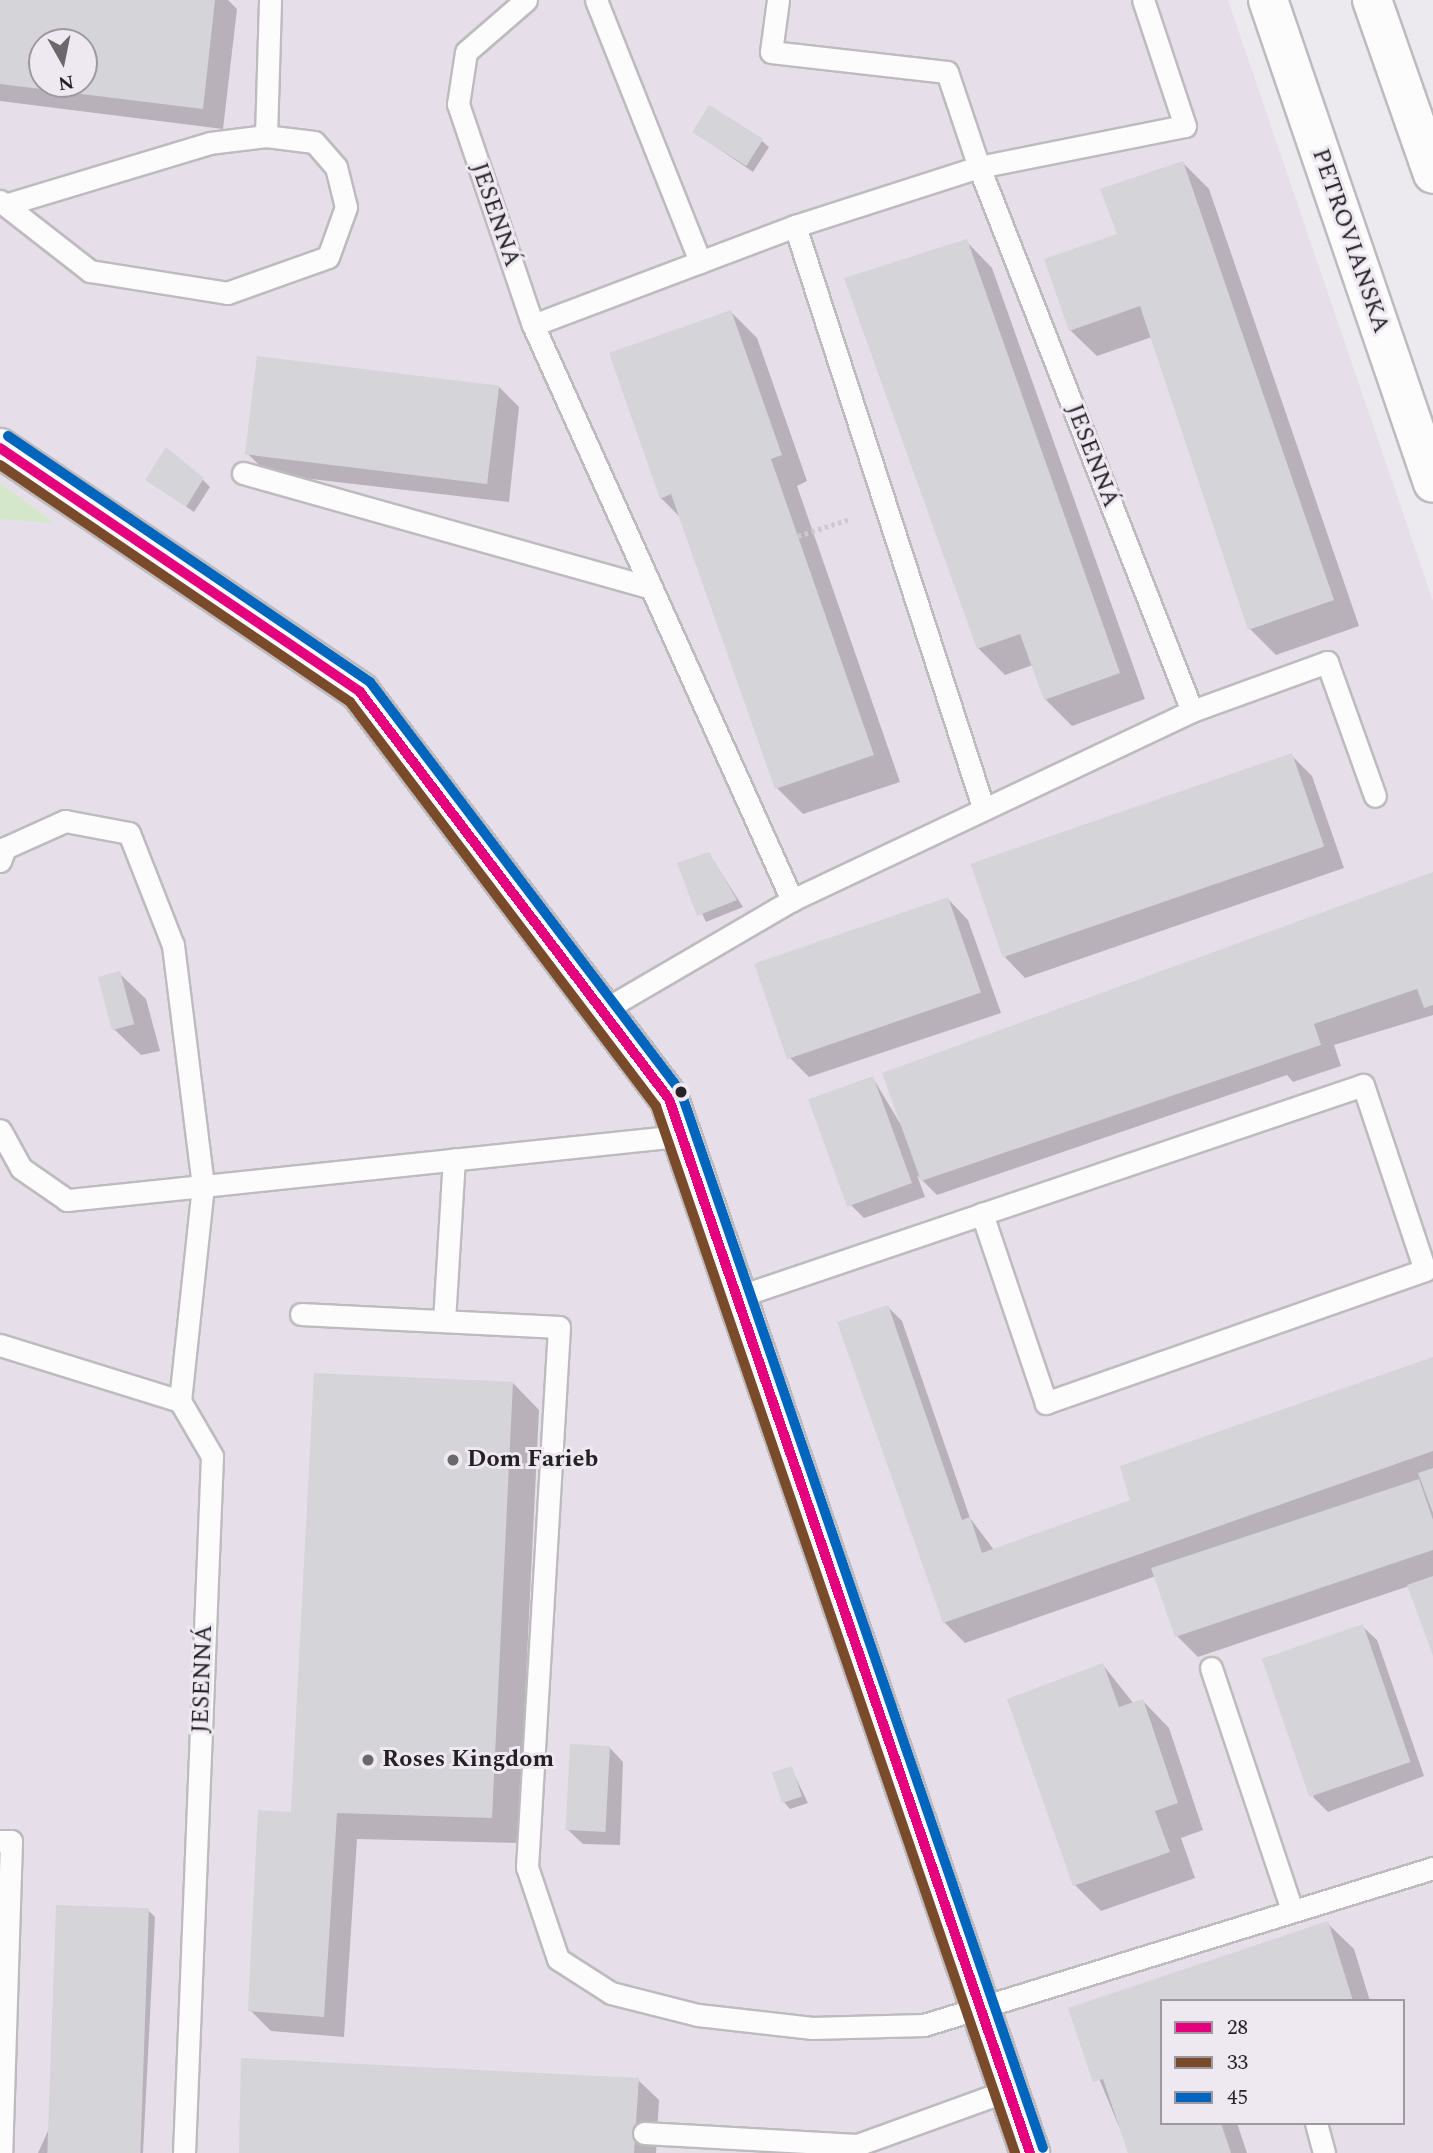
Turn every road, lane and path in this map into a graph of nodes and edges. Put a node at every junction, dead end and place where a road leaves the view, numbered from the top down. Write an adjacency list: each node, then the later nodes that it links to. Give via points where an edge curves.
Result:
1 (270, 0): 8 (lane)
2 (526, 0): 14 (lane, JESENNÁ, via 466,52 458,104)
3 (596, 0): 13 (lane)
4 (778, 0): 9 (lane, JESENNÁ, via 771,52 947,72)
5 (1143, 0): 9 (lane, via 1185,126)
6 (1268, 0): 17 (street, PETROVIANSKA)
7 (1373, 0): 10 (street)
8 (266, 136): 11 (lane, via 211,143); 11 (lane, via 314,142 336,167 346,207 328,257 227,293 90,271)
9 (979, 167): 12 (lane); 21 (lane, JESENNÁ)
10 (1433, 174)
11 (4, 203)
12 (794, 226): 13 (lane); 18 (lane)
13 (699, 261): 14 (lane)
14 (533, 325): 20 (lane, JESENNÁ)
15 (0, 448): 26 (street, via 360,692)
16 (243, 473): 20 (lane)
17 (1433, 483)
18 (886, 508): 19 (path); 23 (lane)
19 (798, 536)
20 (651, 588): 25 (lane, JESENNÁ)
21 (1192, 711): 22 (lane, via 1327,662); 23 (lane)
22 (1375, 796)
23 (983, 807): 25 (lane)
24 (0, 861): 30 (lane, via 5,848 65,821 129,834 173,945)
25 (792, 900): 26 (lane)
26 (602, 1011): 28 (street, via 669,1099)
27 (0, 1130): 30 (lane, via 21,1168 67,1200)
28 (681, 1136): 29 (lane); 32 (street)
29 (454, 1159): 30 (lane); 34 (lane)
30 (203, 1186): 36 (lane)
31 (982, 1214): 31 (lane, via 1363,1085 1425,1270 1046,1403); 32 (lane)
32 (737, 1297): 41 (street)
33 (301, 1314): 34 (lane)
34 (444, 1321): 41 (lane, via 559,1326 527,1867 558,1959 611,1993 698,2015 812,2028 924,2025)
35 (0, 1345): 36 (lane)
36 (180, 1401): 47 (lane, JESENNÁ, via 212,1456)
37 (1211, 1668): 40 (lane)
38 (0, 1841): 46 (lane, via 11,1842)
39 (1433, 1868): 40 (lane)
40 (1292, 1910): 41 (lane)
41 (981, 2004): 42 (street)
42 (1009, 2090): 45 (lane); 48 (street)
43 (1317, 2125): 49 (lane)
44 (644, 2133): 45 (lane)
45 (856, 2149)
46 (1, 2153)
47 (184, 2153)
48 (1030, 2153)
49 (1324, 2153)

